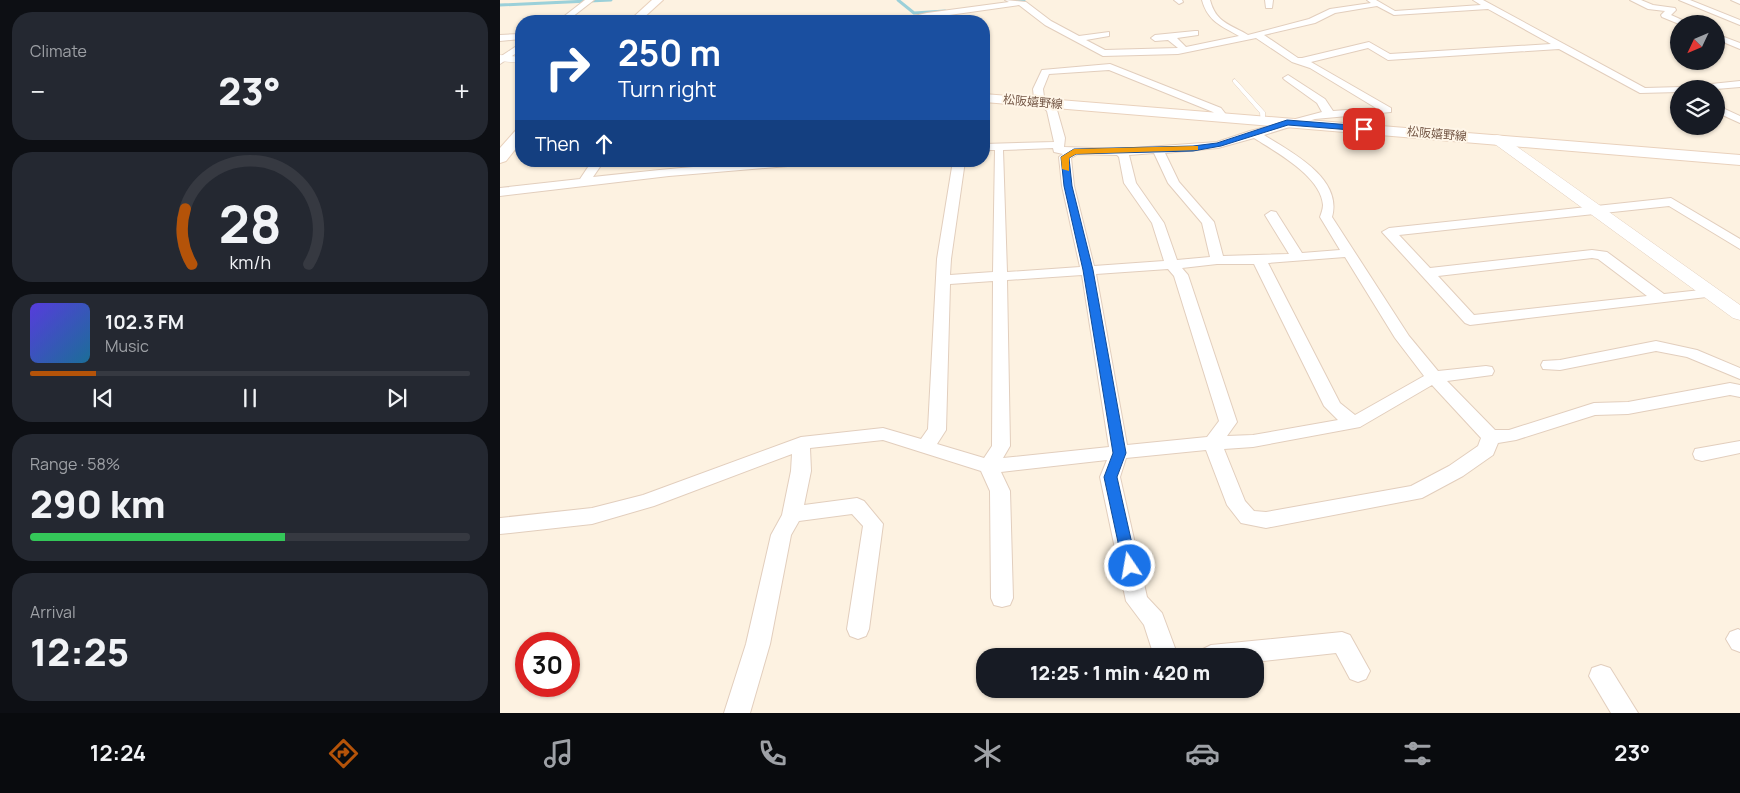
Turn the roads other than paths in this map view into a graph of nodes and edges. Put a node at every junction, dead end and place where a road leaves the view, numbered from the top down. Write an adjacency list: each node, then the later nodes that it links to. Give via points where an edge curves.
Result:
1 (590, 0): 15 (street)
2 (658, 0): 16 (main road)
3 (1035, 0): 9 (street)
4 (1206, 0): 25 (street, via 1214,20)
5 (1477, 0): 12 (street)
6 (1634, 0): 14 (street)
7 (1683, 0): 13 (street)
8 (1735, 0): 11 (street)
9 (1013, 2): 17 (street); 28 (street, via 1023,4 1048,23)
10 (1375, 2): 12 (street, via 1394,13); 22 (street, via 1333,11 1312,21)
11 (1740, 2)
12 (1487, 6): 31 (street)
13 (1703, 8): 14 (street); 19 (street)
14 (1672, 10): 18 (street, via 1665,15)
15 (570, 15)
16 (641, 15)
17 (928, 15)
18 (1670, 17)
19 (1740, 23)
20 (1195, 33): 24 (street)
21 (1106, 34): 28 (street)
22 (1259, 36): 25 (street); 33 (street)
23 (515, 37): 26 (street)
24 (1170, 37): 27 (street); 37 (street)
25 (1246, 37): 30 (street)
26 (500, 38)
27 (1154, 38)
28 (1078, 39): 38 (street)
29 (1725, 40): 32 (street)
30 (1217, 43): 34 (street); 37 (street)
31 (1562, 46): 41 (street, via 1388,58 1369,45); 48 (street, via 1643,91)
32 (1740, 46)
33 (1276, 47): 35 (street); 41 (street)
34 (1232, 48)
35 (1263, 48)
36 (515, 50): 39 (street)
37 (1185, 50): 38 (street)
38 (1103, 53): 42 (street)
39 (501, 59): 40 (street)
40 (515, 60)
41 (1302, 61): 53 (street, via 1387,110)
42 (1110, 67): 51 (street, via 1045,72 1038,89 1039,98); 54 (street, via 1217,110)
43 (1288, 78): 53 (street, via 1321,101 1328,111)
44 (1235, 81): 57 (lane, via 1263,113)
45 (1740, 84): 46 (street)
46 (1725, 85)
47 (1725, 86): 49 (street)
48 (1670, 90)
49 (1740, 93)
50 (990, 98): 51 (main road, 松阪嬉野線)
51 (1044, 103): 54 (main road, 松阪嬉野線); 60 (street, via 1052,110)
52 (1725, 112): 55 (street)
53 (1326, 114): 56 (street)
54 (1222, 117): 57 (main road, 松阪嬉野線)
55 (1740, 120)
56 (1287, 123): 57 (main road, 松阪嬉野線); 58 (main road, 松阪嬉野線)
57 (1258, 127): 62 (street, via 1218,145); 74 (street, via 1304,165 1324,189 1329,206 1326,217)
58 (1497, 139): 65 (main road, 松阪嬉野線); 71 (street)
59 (515, 140): 64 (main road)
60 (1066, 148): 61 (street); 63 (street); 79 (street, via 1068,186)
61 (992, 150): 81 (street)
62 (1158, 150): 63 (street); 76 (street, via 1174,183 1208,222)
63 (1120, 152): 78 (street, via 1124,156 1130,183 1158,224)
64 (500, 158)
65 (1740, 160)
66 (594, 167): 69 (street)
67 (672, 167): 69 (street)
68 (958, 167): 82 (street)
69 (584, 182): 70 (street)
70 (500, 192)
71 (1600, 211): 73 (street, via 1671,202); 80 (street, via 1389,232); 83 (street)
72 (1272, 215): 75 (street)
73 (1740, 245)
74 (1348, 253): 75 (street); 89 (street, via 1402,338)
75 (1297, 256): 77 (street)
76 (1217, 260): 77 (street); 78 (street)
77 (1259, 260): 91 (street, via 1333,406)
78 (1172, 265): 79 (street); 94 (street, via 1180,275 1228,422)
79 (1088, 270): 81 (street); 97 (street)
80 (1428, 273): 84 (street, via 1602,255); 84 (street, via 1470,320)
81 (999, 276): 82 (street); 99 (street, via 1001,446)
82 (943, 280): 95 (street, via 937,430)
83 (1710, 293): 84 (street); 85 (street)
84 (1660, 298)
85 (1740, 314)
86 (1549, 365): 88 (street, via 1656,346 1691,353)
87 (1486, 371): 89 (street)
88 (1740, 374)
89 (1434, 377): 91 (street); 92 (street)
90 (1740, 391): 92 (street, via 1730,389 1628,408 1594,409 1510,436)
91 (1354, 423): 94 (street, via 1254,441)
92 (1491, 437): 94 (street, via 1486,450 1415,493 1266,520 1248,518 1236,505)
93 (801, 443): 95 (street, via 883,434); 100 (street, via 801,470); 101 (street, via 647,501 601,514)
94 (1212, 443): 97 (street)
95 (925, 446): 99 (street)
96 (1740, 447): 98 (street)
97 (1119, 453): 99 (street); 104 (street, via 1110,477 1137,601 1154,620)
98 (1702, 454)
99 (989, 466): 102 (street, via 1000,491)
100 (792, 515): 103 (street, via 857,506 873,524); 108 (street, via 781,535 758,644)
101 (500, 526)
102 (1002, 598)
103 (858, 628)
104 (1163, 648)
105 (1264, 650): 106 (street, via 1342,642)
106 (1358, 670)
107 (1601, 676): 109 (street)
108 (736, 713)
109 (1625, 713)

